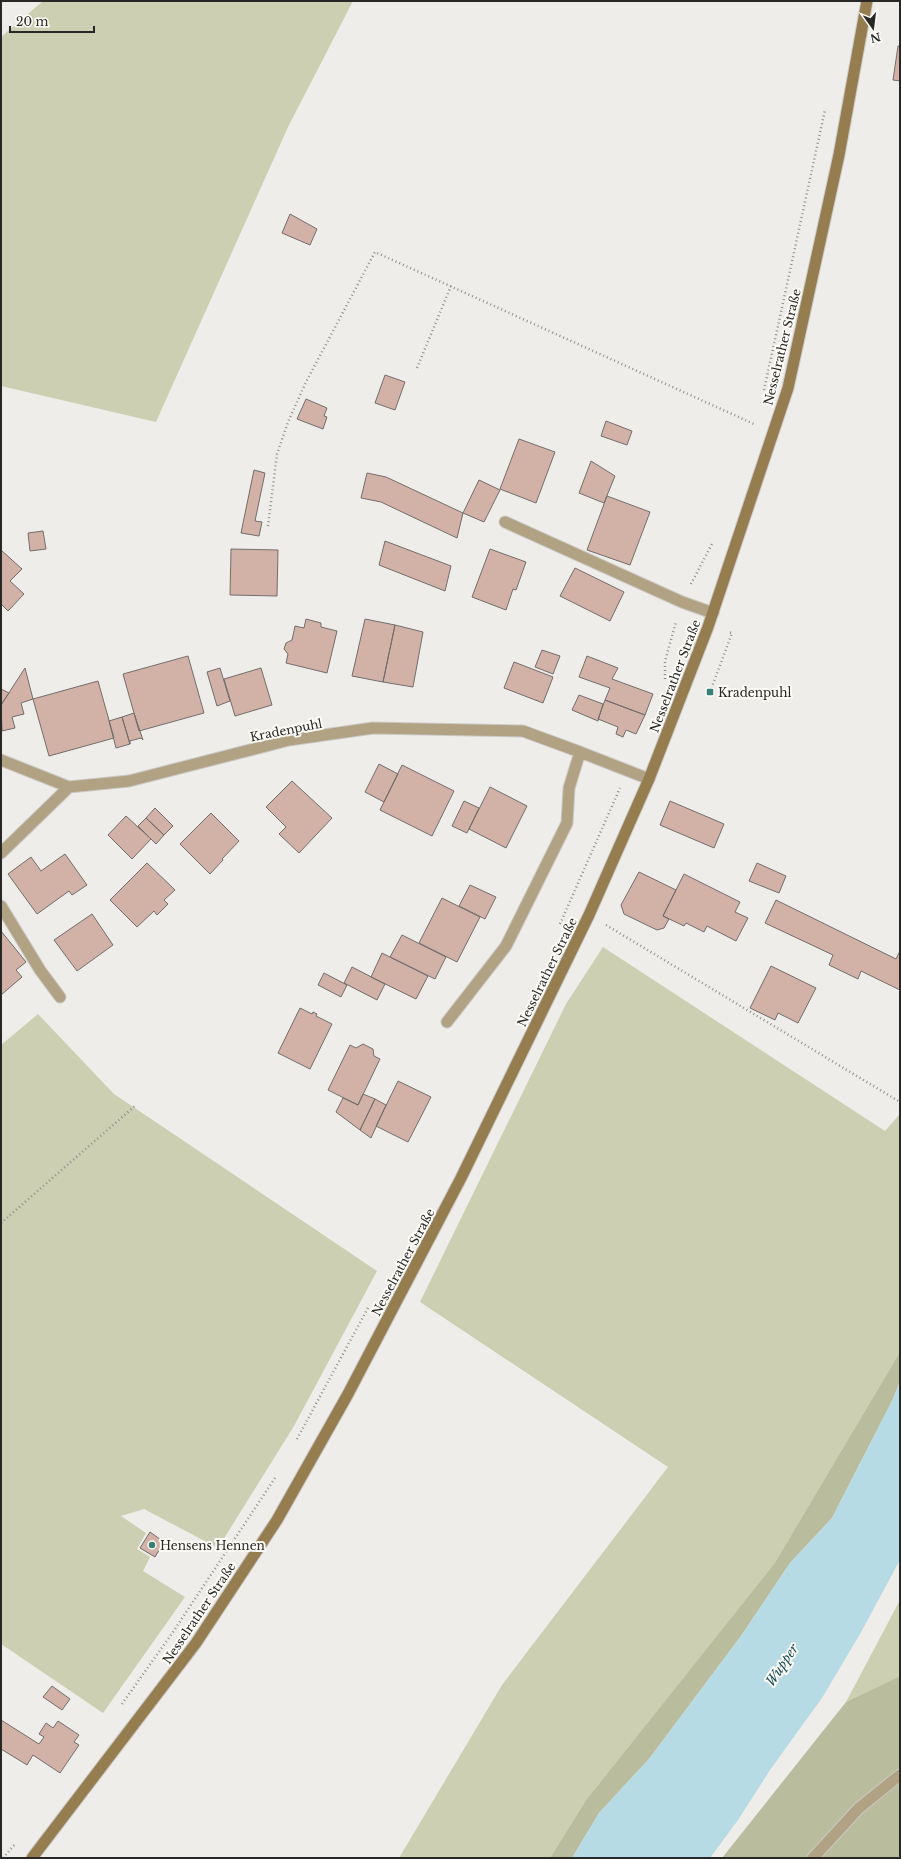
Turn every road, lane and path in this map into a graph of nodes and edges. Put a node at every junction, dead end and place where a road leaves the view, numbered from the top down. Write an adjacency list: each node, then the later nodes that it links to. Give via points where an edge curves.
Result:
1 (867, 1): 11 (main road, Nesselrather Straße, via 839,155 788,388)
2 (825, 109): 5 (path)
3 (450, 286): 4 (path); 6 (path); 8 (path, via 375,252 306,382 288,422 277,454)
4 (417, 368)
5 (763, 394)
6 (756, 425)
7 (505, 522): 10 (street)
8 (268, 526)
9 (714, 542): 10 (path)
10 (682, 602): 11 (street); 12 (path, via 665,661)
11 (713, 613): 16 (main road, Nesselrather Straße)
12 (665, 685)
13 (580, 752): 15 (street, Kradenpuhl); 17 (street, Kradenpuhl, via 523,731 373,728 289,740 129,781); 23 (street, via 569,788 567,823 506,946)
14 (1, 760): 17 (street, Kradenpuhl)
15 (628, 770): 16 (street, Kradenpuhl); 21 (path)
16 (649, 779): 20 (main road, Nesselrather Straße)
17 (69, 786): 18 (street)
18 (1, 853)
19 (1, 906): 22 (street, via 40,970)
20 (589, 915): 24 (path); 34 (main road, Nesselrather Straße, via 458,1185 351,1388 277,1520 196,1643)
21 (559, 926)
22 (60, 997)
23 (447, 1022)
24 (900, 1102)
25 (136, 1105): 26 (path)
26 (1, 1223)
27 (370, 1303): 28 (path)
28 (295, 1443)
29 (276, 1478): 30 (path)
30 (120, 1706)
31 (900, 1775): 35 (street, via 859,1808)
32 (17, 1841): 33 (path)
33 (3, 1858)
34 (32, 1858)
35 (813, 1858)

